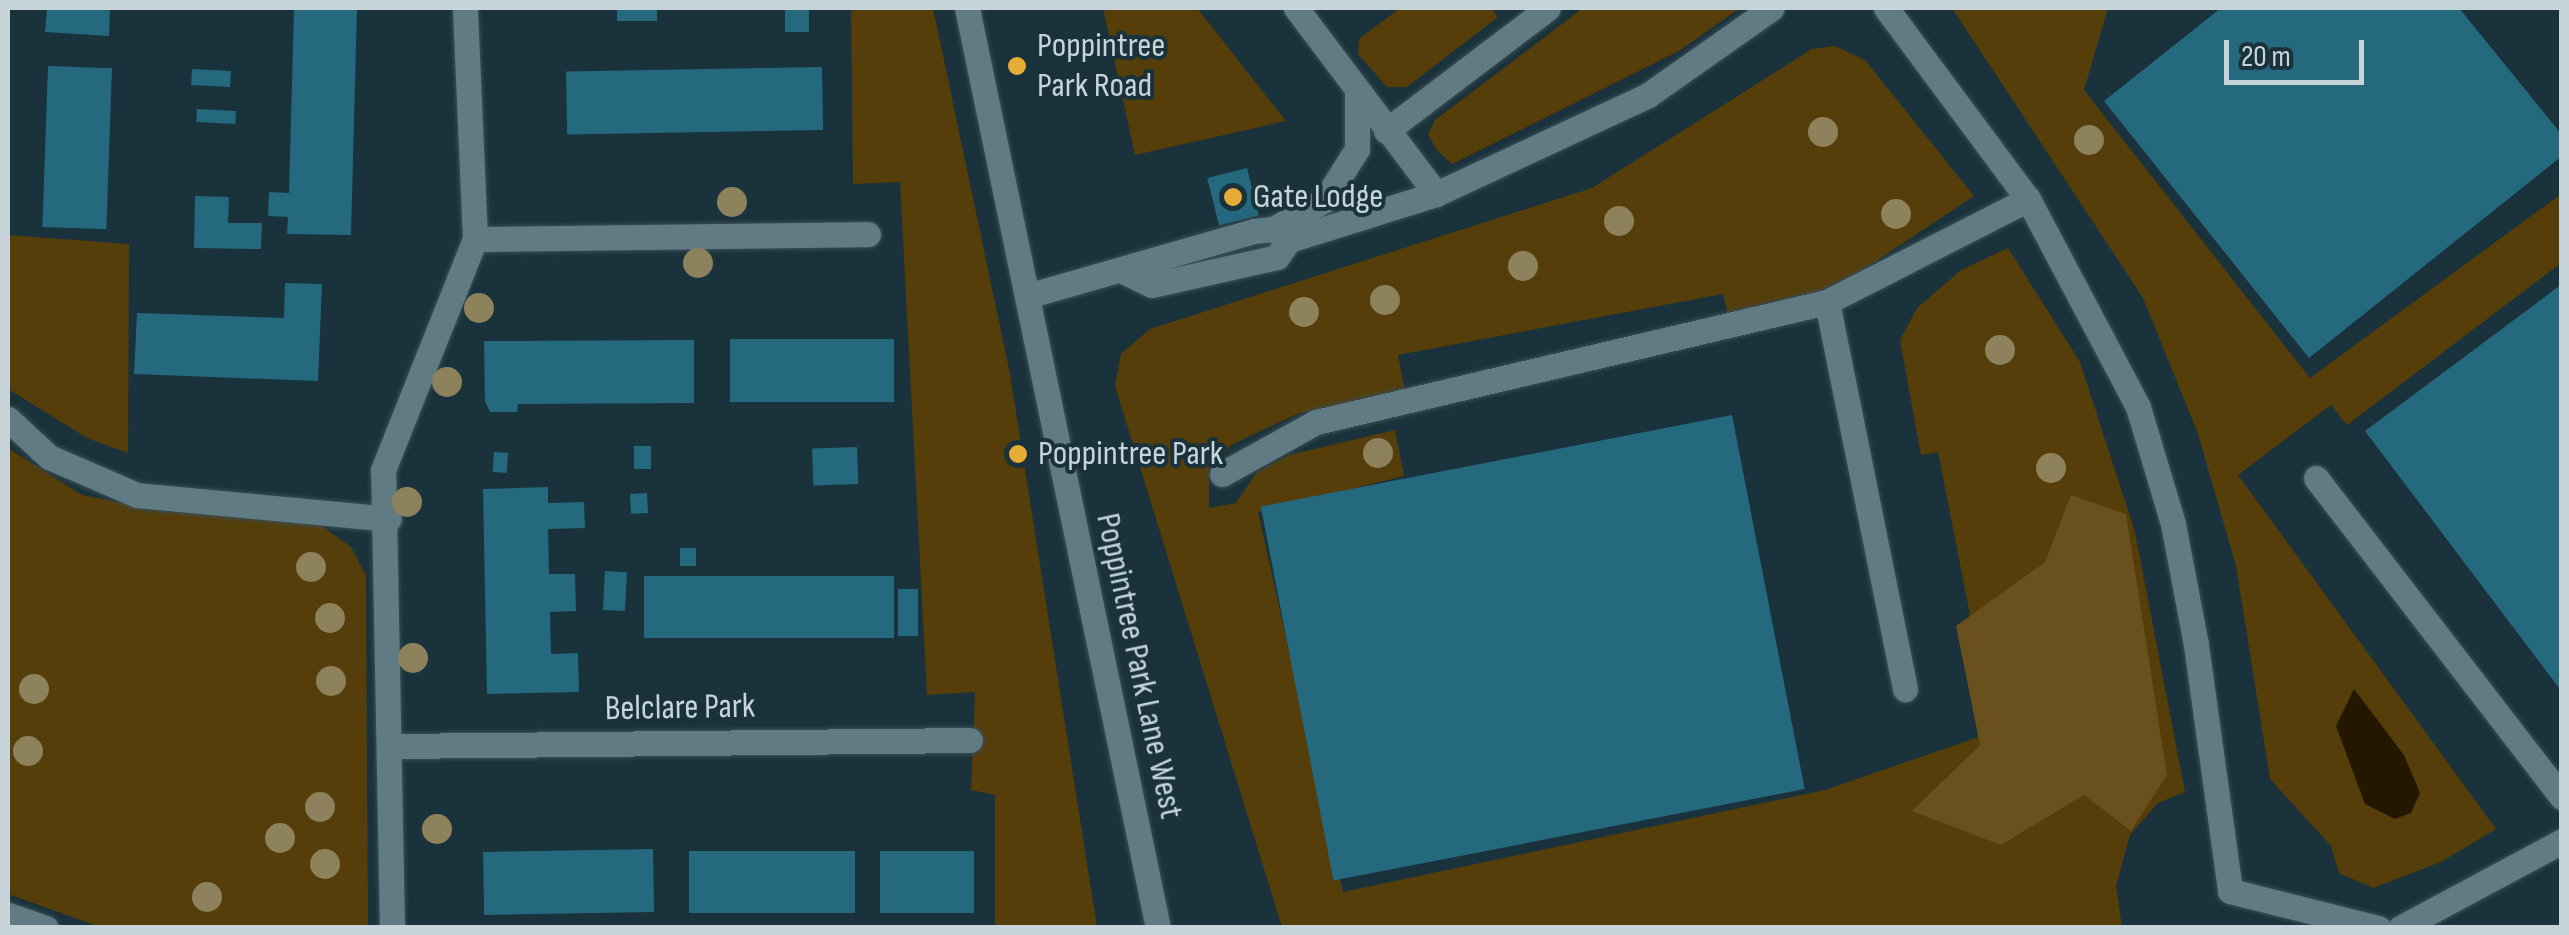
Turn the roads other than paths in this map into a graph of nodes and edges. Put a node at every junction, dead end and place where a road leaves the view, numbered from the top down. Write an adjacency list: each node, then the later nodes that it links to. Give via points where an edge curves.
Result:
1 (465, 8): 13 (street)
2 (967, 8): 14 (street, Poppintree Park Lane West)
3 (1296, 8): 7 (street)
4 (1548, 8): 8 (street)
5 (1772, 8): 9 (street, via 1648,95)
6 (1886, 8): 10 (street)
7 (1358, 91): 8 (street); 12 (street, via 1357,149 1326,200)
8 (1386, 130): 9 (street)
9 (1436, 194): 12 (street)
10 (2028, 199): 15 (street); 31 (street, via 2138,407 2173,524 2230,891)
11 (868, 234): 13 (street)
12 (1281, 235): 14 (street, via 1277,257 1152,285 1123,272)
13 (475, 239): 19 (street, via 382,470)
14 (1026, 296): 30 (street, Poppintree Park Lane West)
15 (1827, 302): 17 (street, via 1316,422); 20 (street)
16 (8, 419): 19 (street, via 49,457 137,495)
17 (1222, 474)
18 (2316, 478): 24 (street)
19 (390, 518): 22 (street)
20 (1905, 689)
21 (970, 740): 22 (street, Belclare Park)
22 (391, 746): 29 (street)
23 (2562, 756): 24 (street)
24 (2540, 772): 25 (street)
25 (2562, 796)
26 (2562, 841): 32 (street)
27 (8, 915): 28 (street)
28 (46, 928)
29 (392, 928)
30 (1158, 928)
31 (2378, 928)
32 (2400, 928)

